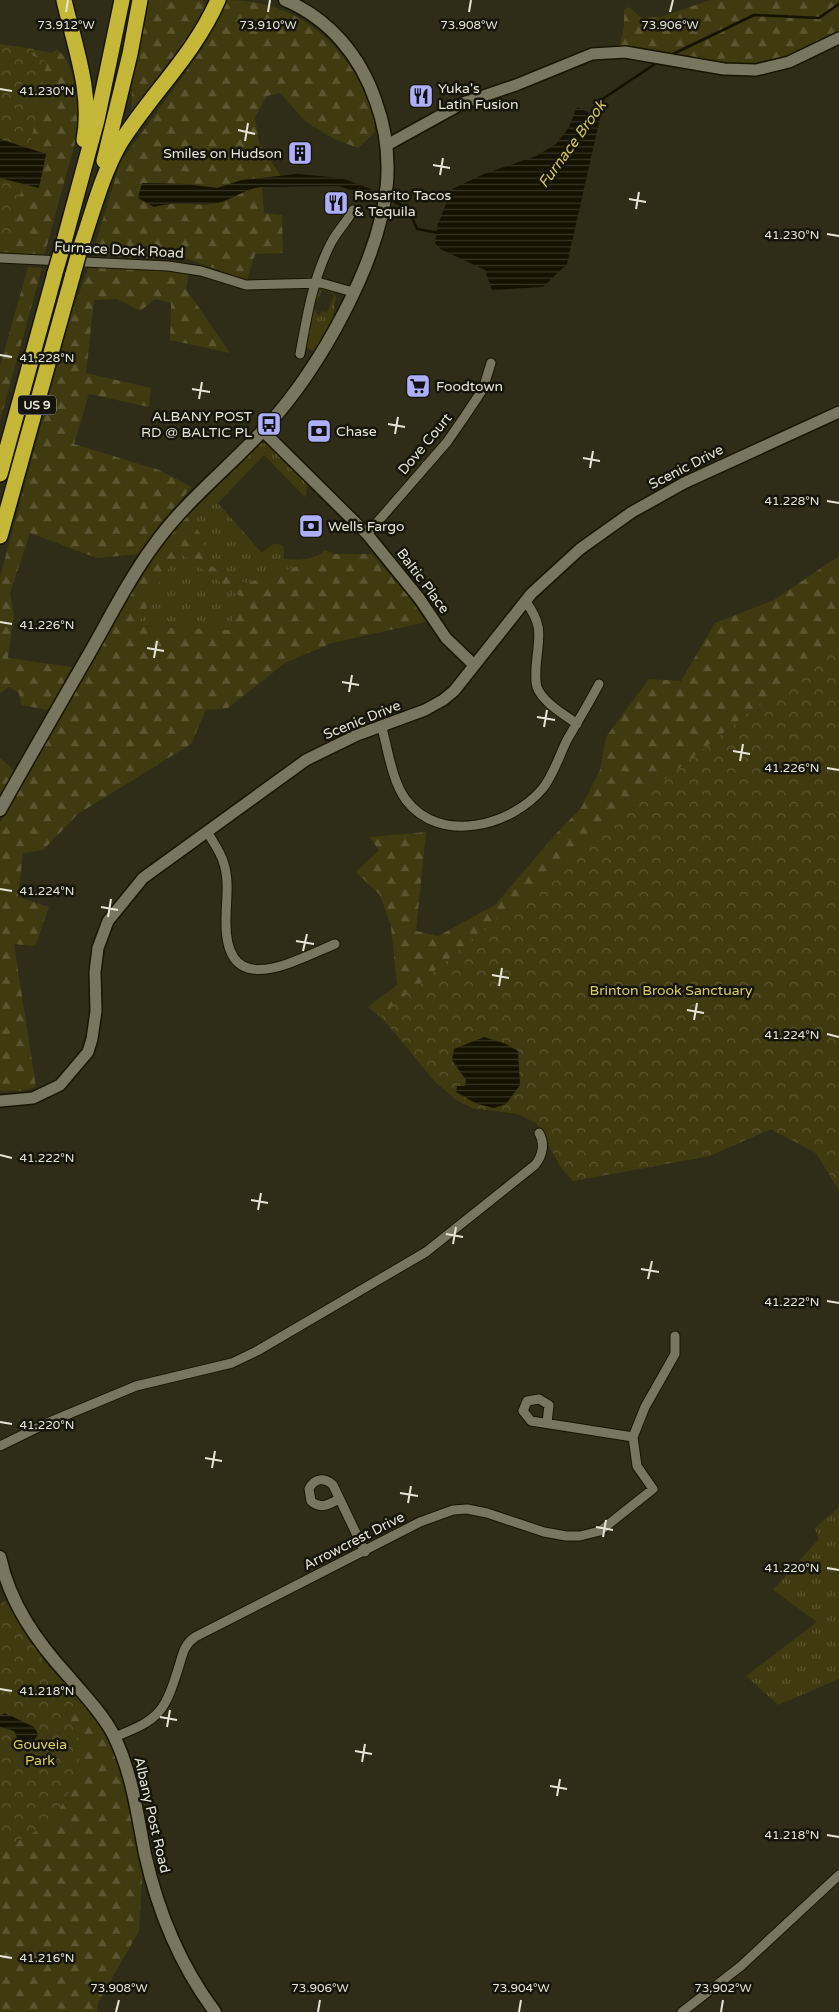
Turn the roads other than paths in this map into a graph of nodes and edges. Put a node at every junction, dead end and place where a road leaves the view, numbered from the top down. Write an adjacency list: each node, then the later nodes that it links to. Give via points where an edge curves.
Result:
1 (64, 0): 9 (highway, via 81,70 86,119)
2 (122, 0): 9 (highway, US 9, via 97,120)
3 (140, 0): 10 (highway, US 9, via 114,124)
4 (218, 0): 10 (highway, via 198,40 126,134 113,156)
5 (285, 0): 7 (main road, via 317,17 352,54 382,116)
6 (839, 38): 7 (street, via 793,61 768,69 734,70 611,51 580,57 524,82 463,103)
7 (387, 145): 13 (main road, via 384,204)
8 (353, 210): 12 (street, via 331,244)
9 (62, 249): 18 (highway, US 9, bridge)
10 (80, 249): 20 (highway, US 9, bridge)
11 (0, 258): 12 (street, Furnace Dock Road, via 168,266 201,271 250,285)
12 (314, 283): 13 (street, Furnace Dock Road); 14 (street)
13 (353, 292): 17 (main road, via 312,366 282,409)
14 (300, 354)
15 (491, 363): 19 (street, Dove Court, via 483,390 447,442)
16 (839, 412): 21 (street, Scenic Drive, via 684,483 632,512 580,549)
17 (262, 430): 19 (street, Baltic Place); 26 (main road, via 176,517 148,552)
18 (0, 474)
19 (367, 534): 22 (street, Baltic Place, via 420,598 446,638)
20 (0, 536)
21 (526, 602): 22 (street, Scenic Drive); 24 (street, via 539,625 537,687 543,697)
22 (474, 665): 25 (street, Scenic Drive, via 454,691 442,700)
23 (599, 684): 24 (street)
24 (577, 724): 25 (street, via 543,787 526,804 493,821 458,827 428,818 406,800 396,778)
25 (382, 728): 27 (street, Scenic Drive, via 357,735 306,760)
26 (0, 810)
27 (207, 831): 28 (street, via 223,861 227,882 228,948 240,965 258,970 280,966); 29 (street, Scenic Drive, via 143,878 108,921 97,956 92,1039 88,1052 75,1069 60,1085 33,1098)
28 (334, 944)
29 (0, 1101)
30 (538, 1133): 34 (street, via 543,1146 535,1165 426,1252 379,1281 232,1363 136,1386)
31 (675, 1336): 33 (street, via 676,1354 645,1407)
32 (547, 1423): 33 (street)
33 (633, 1437): 36 (street, Arrowcrest Drive, via 637,1466 653,1489 600,1531 566,1536 487,1513 453,1510 420,1522)
34 (0, 1446)
35 (339, 1499): 36 (street)
36 (365, 1552): 38 (street, Arrowcrest Drive, via 195,1637 185,1647 169,1698 156,1717 139,1728)
37 (0, 1557): 38 (main road, Albany Post Road, via 10,1589 27,1624 101,1716)
38 (114, 1737): 40 (main road, Albany Post Road, via 130,1779 162,1916 182,1961)
39 (839, 1875): 41 (street, via 741,1966)
40 (215, 2012)
41 (682, 2012)

